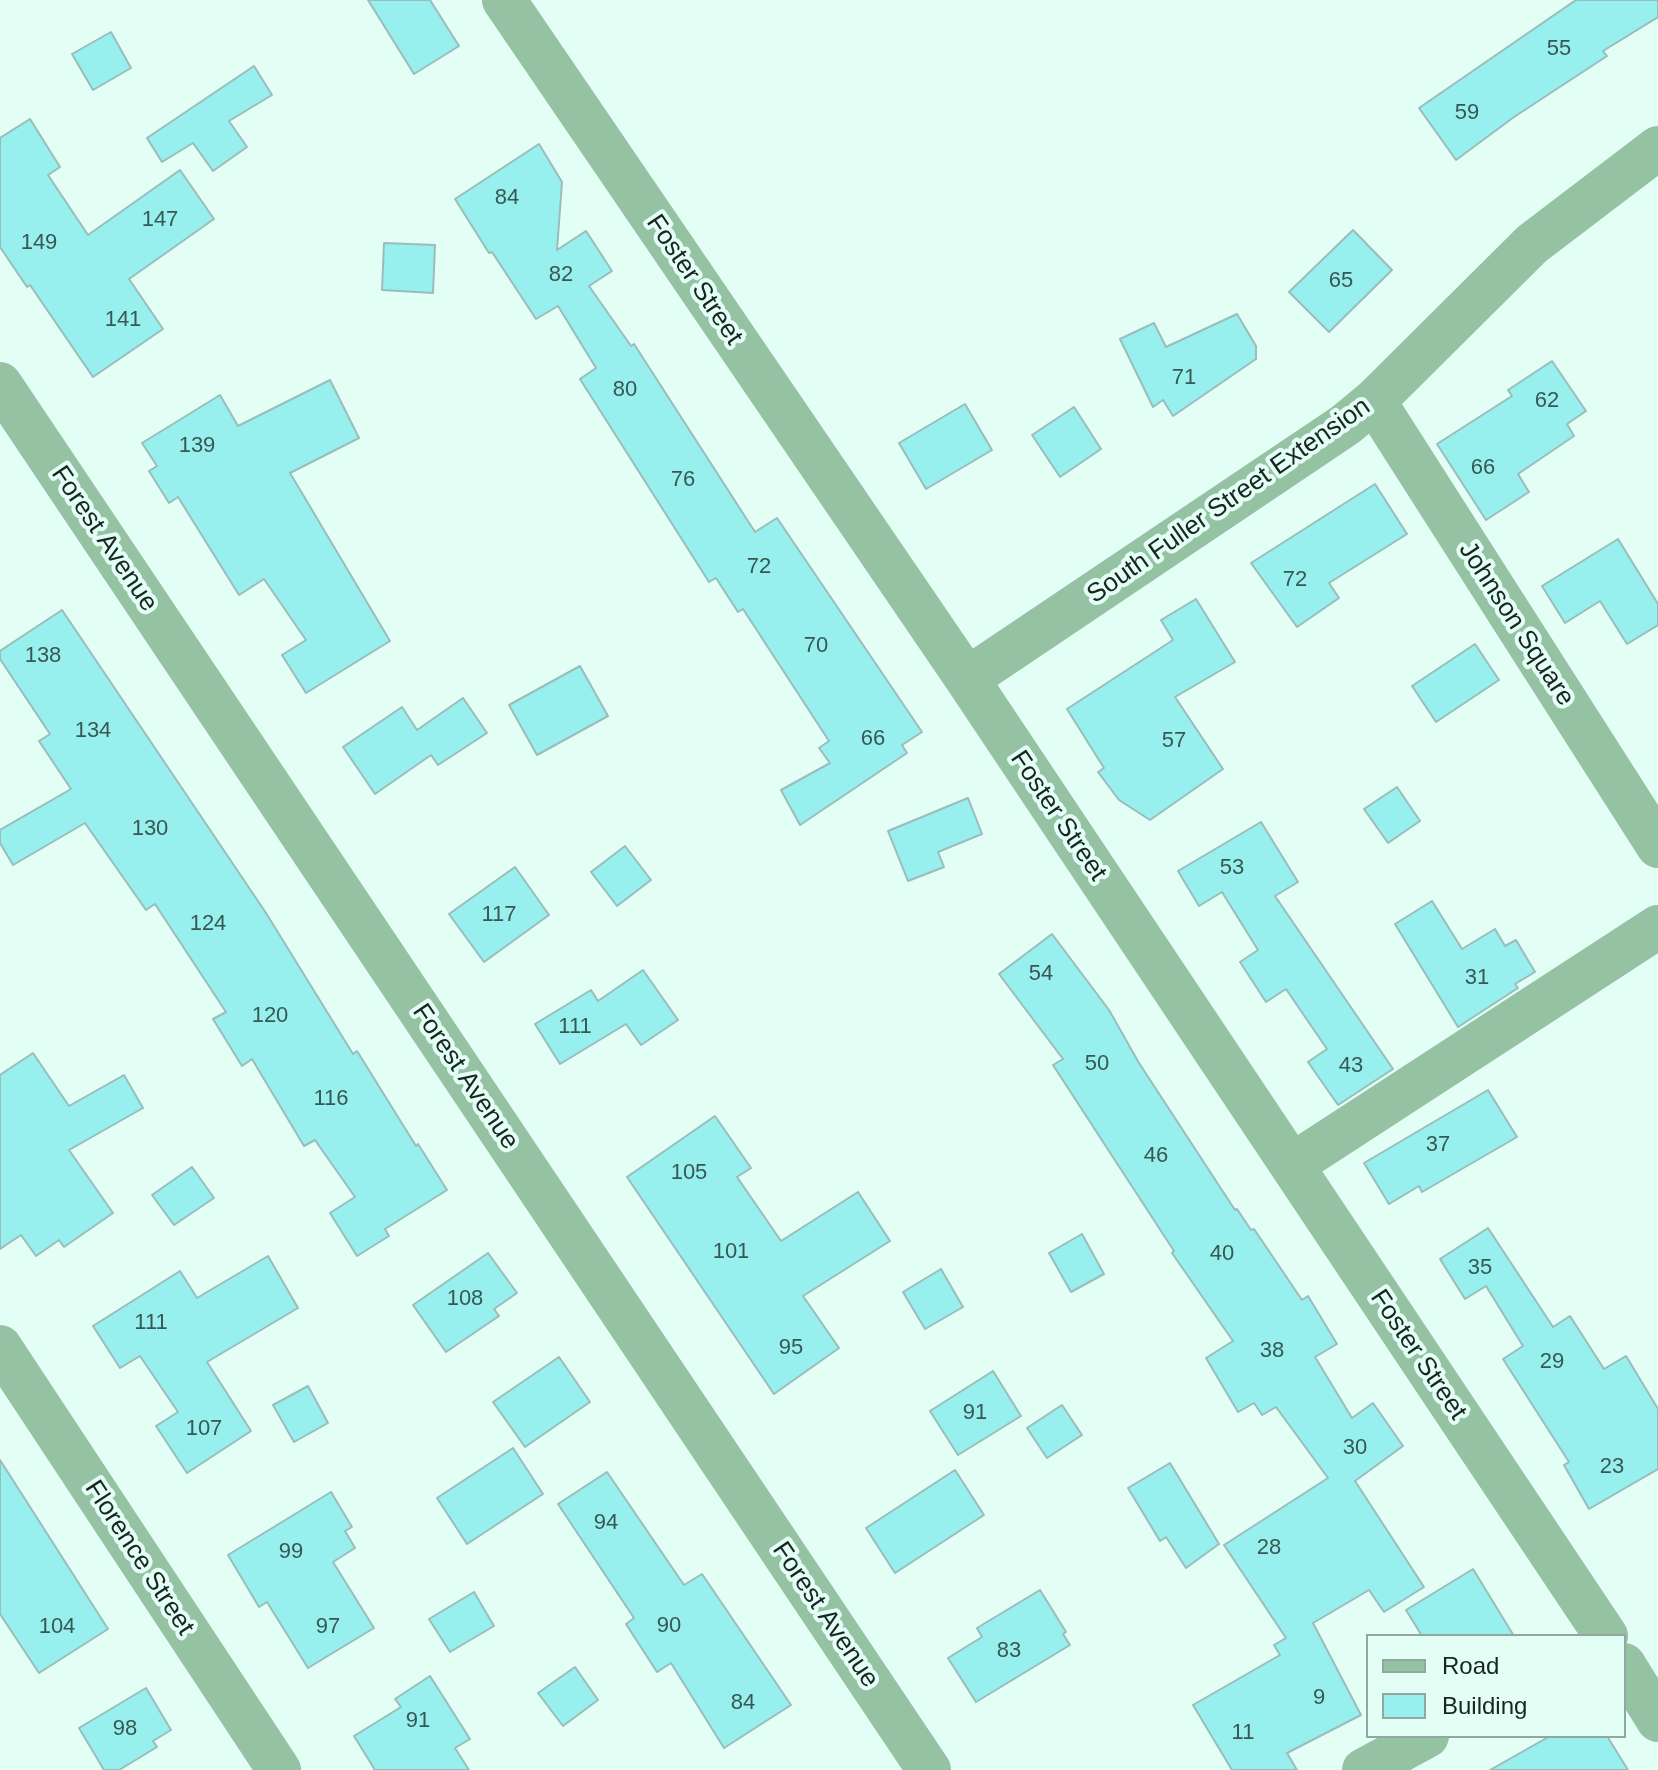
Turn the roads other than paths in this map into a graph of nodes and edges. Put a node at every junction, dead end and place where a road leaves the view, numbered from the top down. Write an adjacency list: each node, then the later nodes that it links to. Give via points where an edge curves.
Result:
1 (504, 0): 5 (street, Foster Street)
2 (1658, 148): 4 (street, South Fuller Street Extension, via 1532,244)
3 (0, 384): 15 (street, Forest Avenue)
4 (1374, 401): 5 (street, South Fuller Street Extension, via 1314,447); 6 (street, Johnson Square)
5 (967, 679): 8 (street, Foster Street)
6 (1658, 846)
7 (1658, 927): 8 (street)
8 (1292, 1165): 10 (street, Foster Street)
9 (0, 1347): 14 (street, Florence Street)
10 (1605, 1634)
11 (1626, 1668): 12 (street)
12 (1658, 1720)
13 (1423, 1738): 16 (street)
14 (279, 1770)
15 (929, 1770)
16 (1364, 1770)

